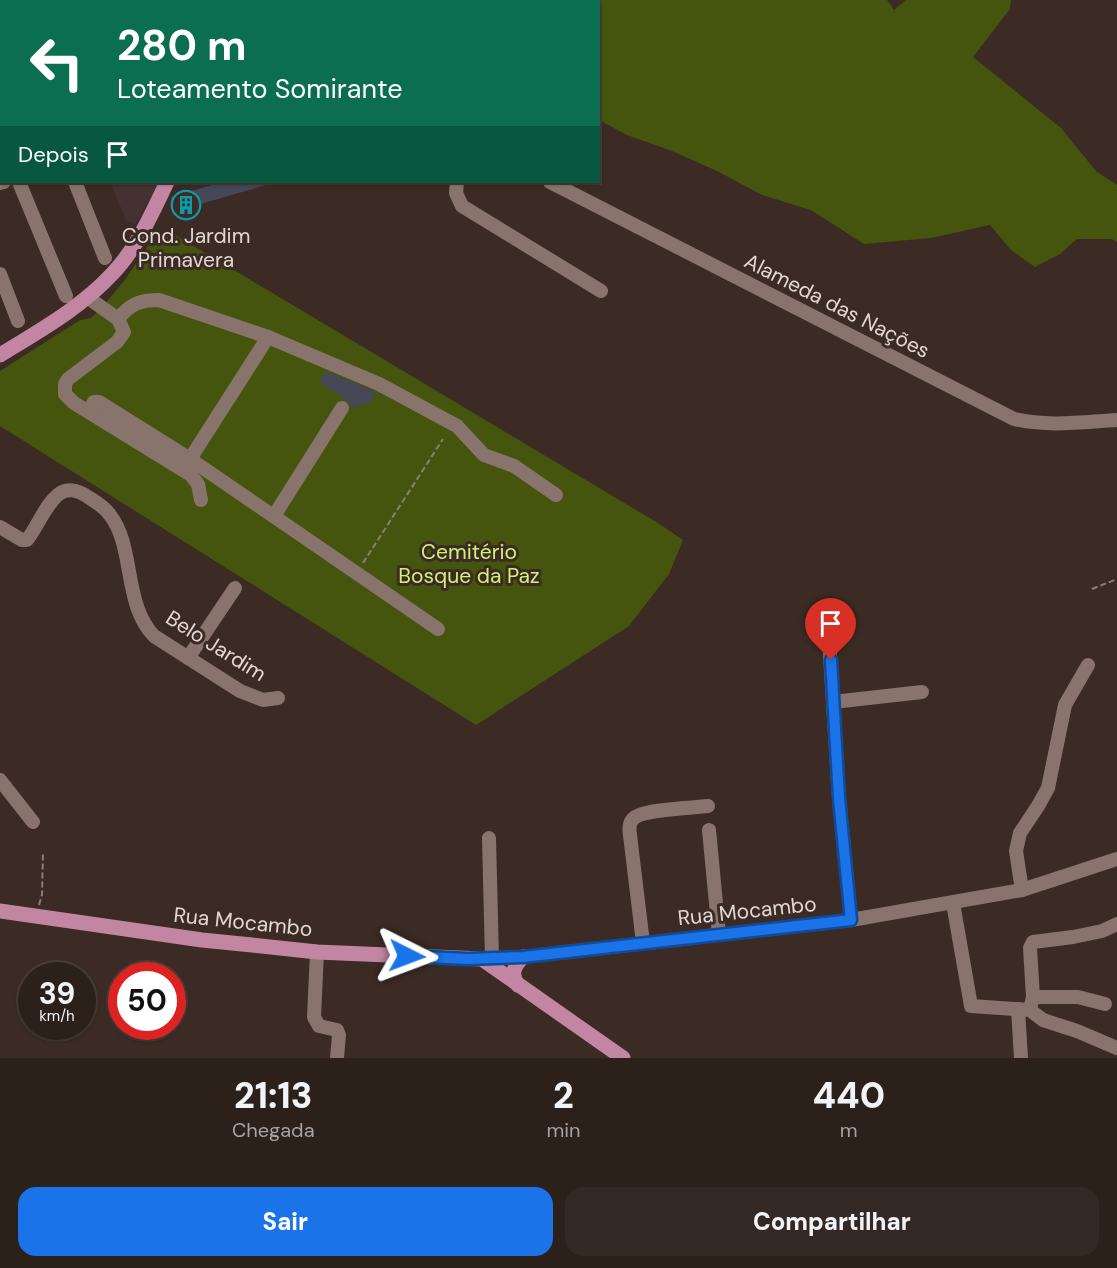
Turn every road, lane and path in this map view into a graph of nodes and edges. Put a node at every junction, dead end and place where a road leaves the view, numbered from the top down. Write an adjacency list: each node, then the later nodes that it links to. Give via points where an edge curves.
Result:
1 (19, 183): 9 (street)
2 (75, 183): 6 (street)
3 (457, 183): 8 (street, via 456,193 462,206)
4 (552, 183): 17 (street, Alameda das Nações, via 1014,419 1049,424)
5 (168, 184): 10 (main road, via 126,258)
6 (105, 258)
7 (0, 274): 12 (street)
8 (601, 291)
9 (66, 296)
10 (87, 297): 11 (street); 14 (main road)
11 (118, 319): 13 (street, via 133,304 159,300); 16 (street, via 124,332 122,337 65,384 65,394)
12 (18, 321)
13 (268, 337): 19 (street); 20 (street, via 379,384 457,426 484,455 514,466)
14 (0, 355)
15 (342, 408): 22 (street)
16 (88, 411): 19 (street, via 94,402 99,402); 21 (street, via 191,475 198,484)
17 (1117, 420)
18 (442, 438): 24 (path)
19 (190, 459): 22 (street)
20 (556, 495)
21 (201, 500)
22 (274, 516): 24 (street)
23 (0, 526): 30 (street, Belo Jardim, via 27,540 57,496 68,490 80,492 102,507 120,534 143,623 154,636)
24 (357, 573): 28 (street)
25 (1117, 579): 27 (path)
26 (235, 588): 30 (street)
27 (1092, 589)
28 (438, 629)
29 (829, 639): 34 (street)
30 (189, 658): 33 (street, Belo Jardim, via 252,696 263,700)
31 (1088, 665): 42 (street, via 1065,705 1048,788 1020,833 1016,851)
32 (922, 692): 34 (street)
33 (278, 698)
34 (833, 702): 46 (street)
35 (0, 780): 37 (street)
36 (708, 806): 49 (street, via 651,812 630,823)
37 (33, 822)
38 (710, 830): 48 (street)
39 (489, 837): 52 (street)
40 (43, 853): 45 (path, via 42,895)
41 (1117, 859): 42 (street, Rua Mocambo)
42 (1022, 890): 43 (street, Rua Mocambo)
43 (953, 903): 46 (street, Rua Mocambo); 55 (street, via 969,1004 1002,1008)
44 (0, 911): 45 (main road, Rua Mocambo)
45 (36, 916): 50 (main road, Rua Mocambo)
46 (851, 920): 48 (street, Rua Mocambo)
47 (1117, 924): 55 (street, via 1102,931 1031,944)
48 (719, 935): 49 (street, Rua Mocambo)
49 (643, 943): 51 (street, Rua Mocambo)
50 (317, 952): 52 (main road, Rua Mocambo); 57 (street, via 314,1017 319,1026 337,1030)
51 (523, 957): 52 (street, Rua Mocambo); 53 (main road, via 513,971)
52 (487, 959): 53 (main road)
53 (518, 985): 58 (main road)
54 (1105, 1004): 55 (street, via 1078,997)
55 (1027, 1005): 56 (street, via 1043,1020); 59 (street)
56 (1117, 1048)
57 (337, 1058)
58 (623, 1058)
59 (1021, 1058)

